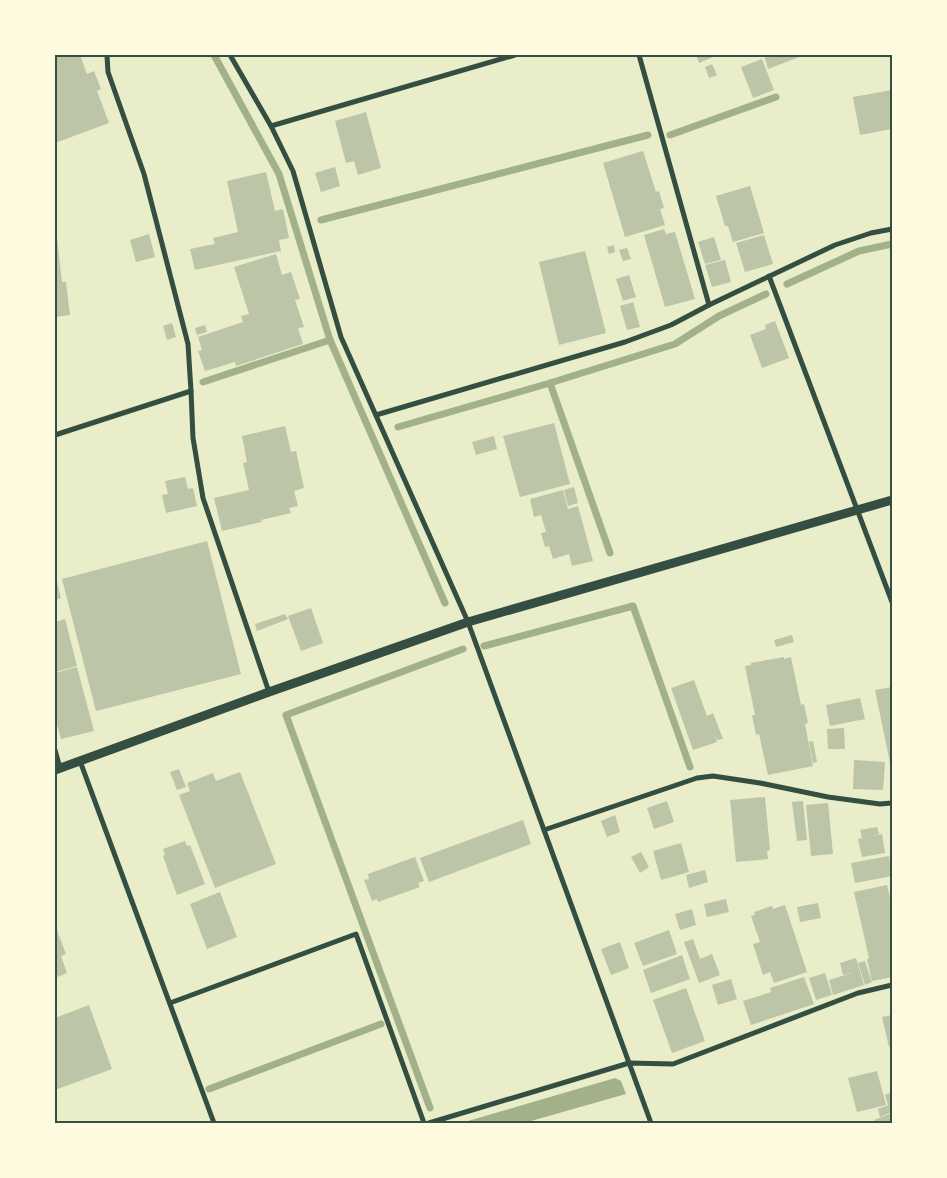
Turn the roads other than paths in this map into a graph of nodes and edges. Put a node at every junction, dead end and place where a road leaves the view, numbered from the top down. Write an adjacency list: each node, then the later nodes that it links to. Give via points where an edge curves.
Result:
1 (109, 55): 9 (street, via 108,72 144,174 188,344)
2 (230, 55): 5 (street)
3 (515, 55): 5 (street)
4 (639, 55): 8 (street)
5 (271, 126): 10 (street, via 293,172 341,337)
6 (892, 229): 7 (street, via 835,245)
7 (769, 276): 8 (street); 13 (street)
8 (709, 305): 10 (street, via 671,325 625,342)
9 (191, 392): 11 (street); 16 (street, via 192,438 204,498)
10 (376, 415): 15 (street)
11 (55, 435)
12 (892, 500): 13 (street)
13 (857, 510): 14 (street); 15 (street)
14 (892, 602)
15 (468, 622): 16 (street); 21 (street)
16 (268, 692): 18 (street)
17 (55, 750): 19 (street)
18 (80, 761): 19 (street); 23 (street)
19 (58, 769)
20 (892, 803): 21 (street, via 828,797 713,776 697,778)
21 (544, 830): 24 (street)
22 (892, 985): 24 (street, via 858,993 673,1064)
23 (170, 1003): 25 (street); 26 (street, via 356,934)
24 (629, 1063): 27 (street); 28 (street)
25 (214, 1123)
26 (424, 1123)
27 (428, 1123)
28 (651, 1123)

